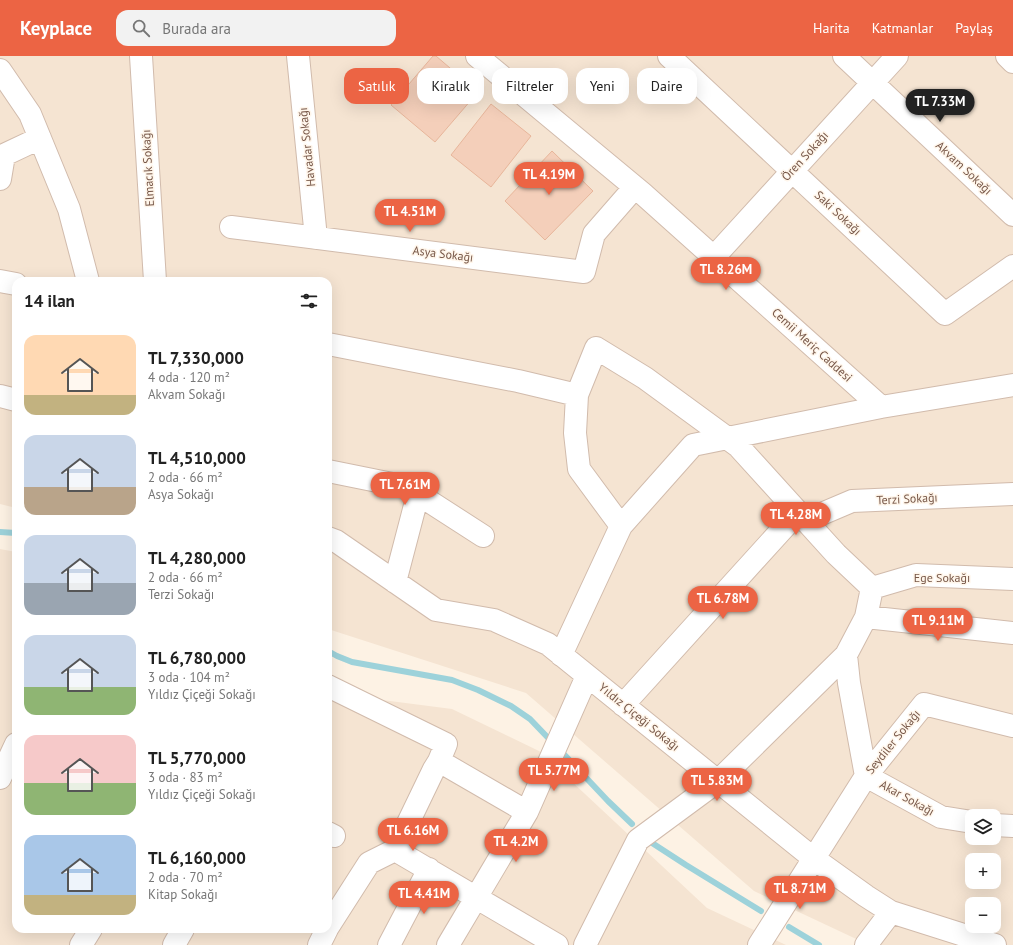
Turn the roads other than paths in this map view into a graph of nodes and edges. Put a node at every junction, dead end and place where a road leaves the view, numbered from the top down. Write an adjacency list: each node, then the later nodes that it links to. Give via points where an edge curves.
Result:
1 (141, 56): 21 (street, Elmacık Sokağı)
2 (298, 56): 17 (street, Havadar Sokağı)
3 (477, 56): 14 (street, Cemii Meriç Caddesi)
4 (669, 56): 12 (street, Saki Sokağı)
5 (844, 56): 10 (street, Akvam Sokağı)
6 (897, 56): 10 (street, Ören Sokağı)
7 (1007, 56): 8 (street)
8 (1013, 62)
9 (0, 70): 11 (street, via 30,114)
10 (873, 82): 12 (street, Ören Sokağı); 15 (street, Akvam Sokağı)
11 (40, 138): 13 (street, via 4,155); 20 (street, via 69,209)
12 (792, 171): 18 (street, Ören Sokağı); 19 (street, Saki Sokağı, via 945,314)
13 (0, 179)
14 (635, 187): 17 (street, Asya Sokağı, via 594,234 584,272); 18 (street, Cemii Meriç Caddesi)
15 (1013, 215)
16 (231, 227): 17 (street, Asya Sokağı)
17 (316, 238)
18 (714, 257): 29 (street, Cemii Meriç Caddesi)
19 (1013, 266)
20 (87, 277)
21 (155, 277)
22 (0, 281): 23 (street)
23 (12, 283)
24 (332, 345): 26 (street, via 518,380)
25 (1013, 385): 29 (street)
26 (577, 395): 30 (street, via 596,348 645,378); 35 (street, via 575,433 579,469)
27 (0, 396): 28 (street)
28 (12, 399)
29 (881, 407): 30 (street)
30 (727, 438): 34 (street, via 738,446); 35 (street, via 692,445)
31 (332, 472): 32 (street, via 407,487)
32 (418, 494): 36 (street); 39 (street)
33 (1013, 494): 34 (street, Terzi Sokağı, via 852,501)
34 (801, 516): 40 (street); 47 (street)
35 (621, 526): 43 (street)
36 (483, 536)
37 (332, 540): 39 (street, Yıldız Çiçeği Sokağı)
38 (1013, 579): 40 (street, Ege Sokağı, via 916,575)
39 (395, 582): 43 (street, Yıldız Çiçeği Sokağı, via 436,610 494,620 548,644)
40 (872, 588): 41 (street)
41 (866, 616): 42 (street); 44 (street)
42 (1013, 633)
43 (561, 655): 45 (street, Yıldız Çiçeği Sokağı)
44 (846, 655): 51 (street); 53 (street)
45 (587, 676): 47 (street, Yıldız Çiçeği Sokağı); 54 (street)
46 (332, 691): 50 (street)
47 (623, 705): 53 (street, Yıldız Çiçeği Sokağı)
48 (1013, 726): 51 (street, Seydiler Sokağı, via 924,704)
49 (12, 752): 52 (street)
50 (443, 753): 54 (street); 58 (street)
51 (866, 776): 55 (street, Akar Sokağı, via 941,817); 59 (street, Seydiler Sokağı)
52 (0, 778)
53 (718, 781): 59 (street, Yıldız Çiçeği Sokağı); 73 (street, via 638,840)
54 (527, 812): 61 (street)
55 (965, 821)
56 (1001, 825): 57 (street)
57 (1013, 826)
58 (395, 850): 60 (street); 63 (street, via 369,863)
59 (814, 858): 62 (street, Yıldız Çiçeği Sokağı); 74 (street, Seydiler Sokağı)
60 (429, 869): 61 (street); 70 (street)
61 (476, 896): 71 (street); 72 (street)
62 (891, 912): 75 (street); 76 (street, Yıldız Çiçeği Sokağı)
63 (332, 922)
64 (88, 933): 67 (street)
65 (181, 933): 68 (street)
66 (325, 933): 69 (street)
67 (81, 945)
68 (174, 945)
69 (319, 945)
70 (389, 945)
71 (448, 945)
72 (557, 945)
73 (585, 945)
74 (759, 945)
75 (866, 945)
76 (995, 945)

